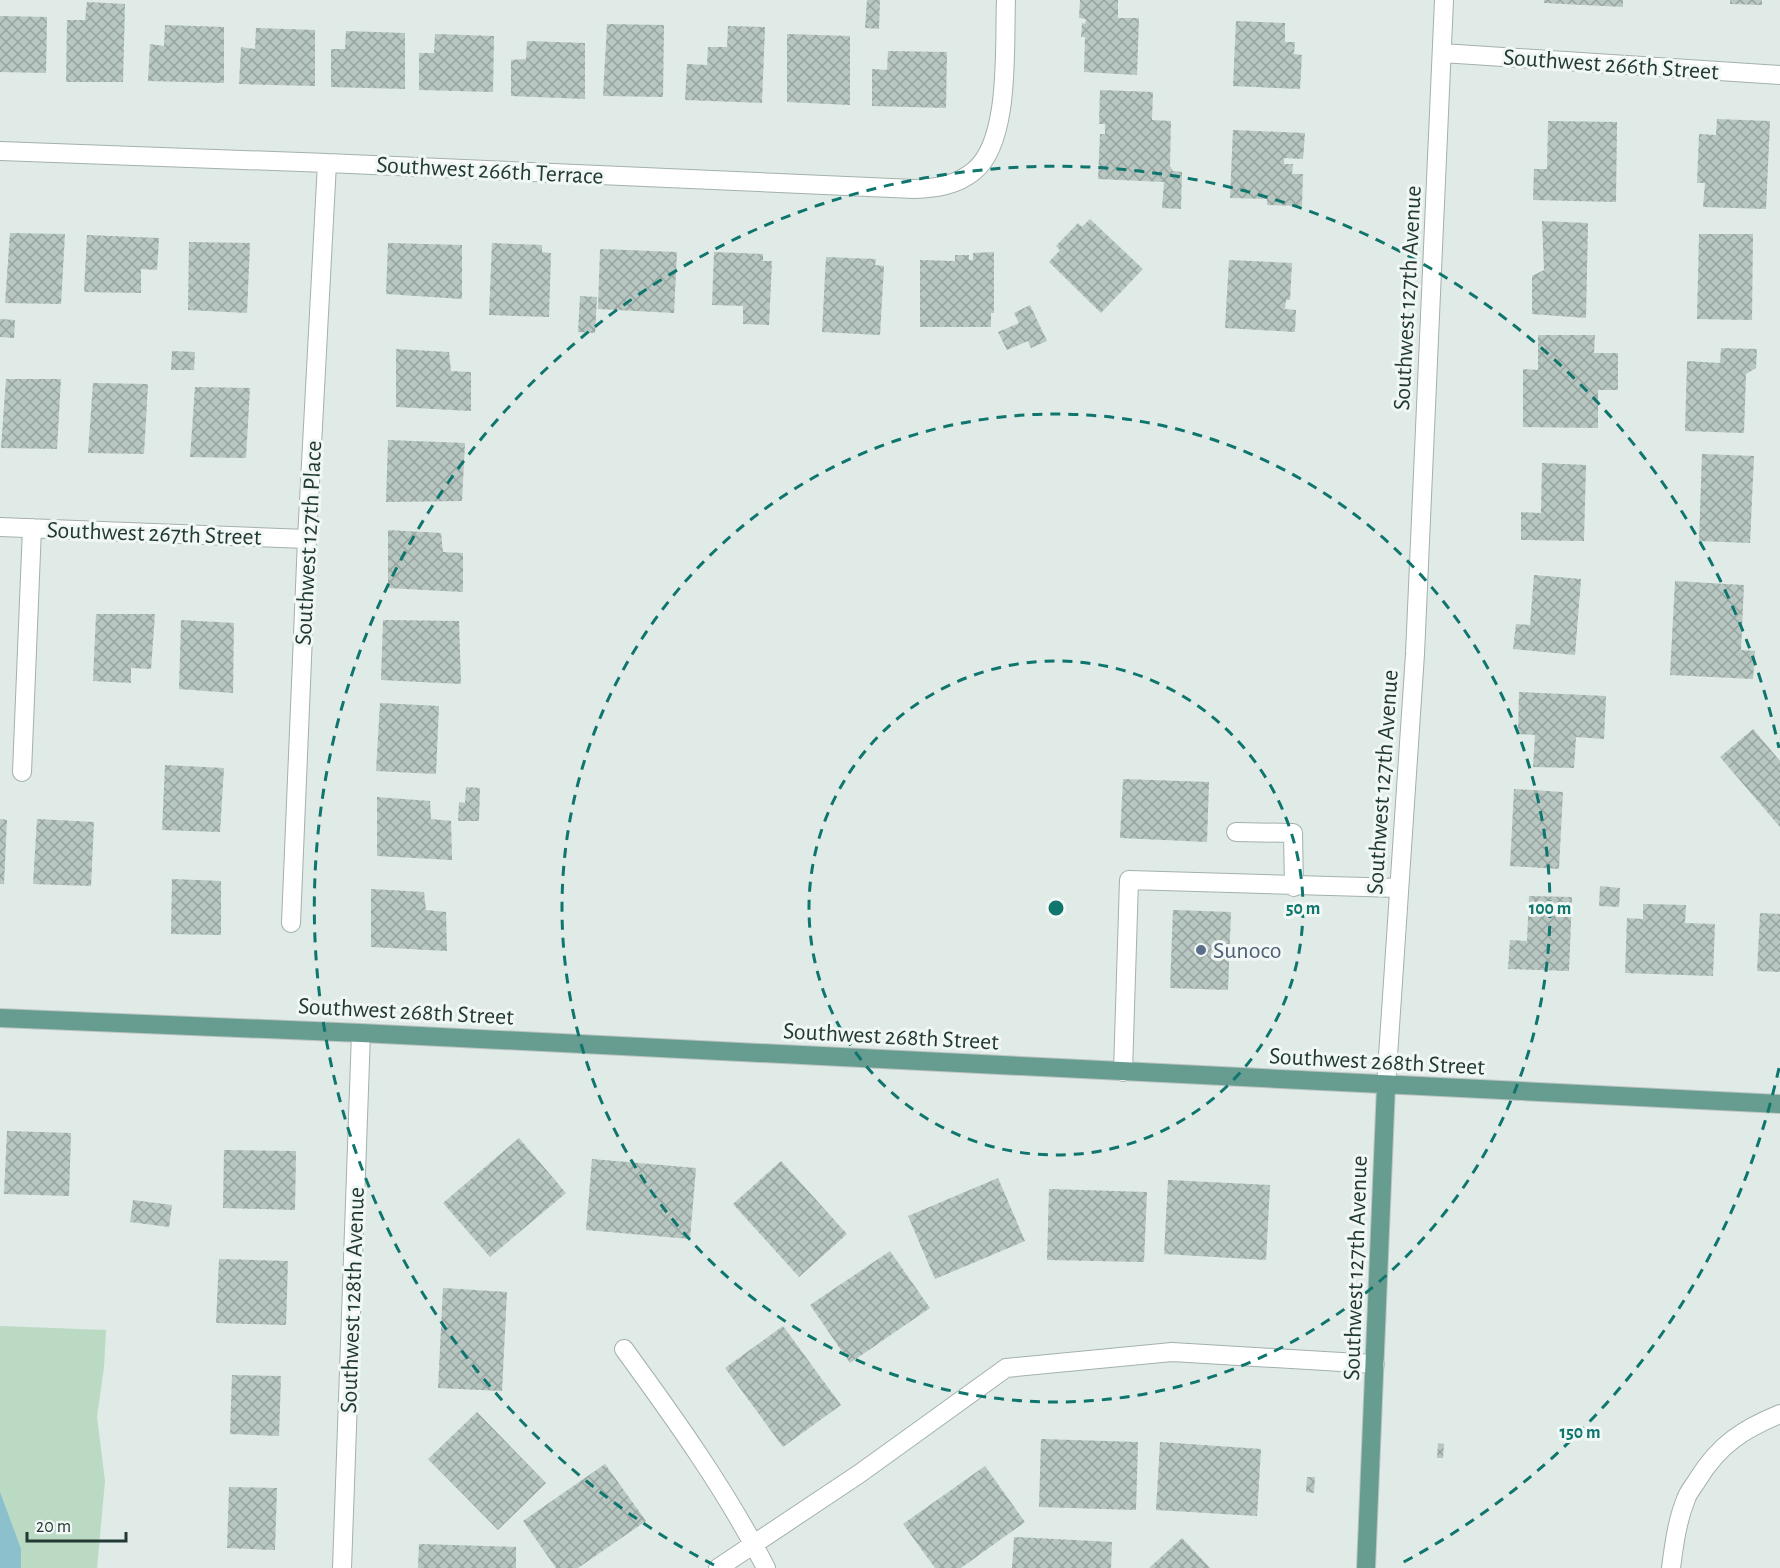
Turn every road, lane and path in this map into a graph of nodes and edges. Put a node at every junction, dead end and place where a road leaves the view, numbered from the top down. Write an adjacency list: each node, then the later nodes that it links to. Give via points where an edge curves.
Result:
1 (1006, 0): 6 (street, Southwest 266th Terrace, via 998,130 989,153 975,171 937,188)
2 (1444, 0): 3 (street, Southwest 127th Avenue)
3 (1442, 53): 4 (street, Southwest 266th Street); 13 (street, Southwest 127th Avenue, via 1416,642)
4 (1780, 75)
5 (0, 151): 6 (street, Southwest 266th Terrace)
6 (327, 162): 9 (street, Southwest 127th Place)
7 (0, 527): 8 (street, Southwest 267th Street)
8 (32, 528): 9 (street, Southwest 267th Street); 10 (street)
9 (307, 539): 14 (street, Southwest 127th Place)
10 (22, 772)
11 (1236, 832): 12 (street, via 1293,833)
12 (1294, 887): 13 (street); 17 (street, via 1129,880)
13 (1399, 888): 18 (street, Southwest 127th Avenue)
14 (291, 923)
15 (0, 1018): 16 (main road, Southwest 268th Street)
16 (361, 1033): 17 (main road, Southwest 268th Street); 24 (street, Southwest 128th Avenue)
17 (1123, 1072): 18 (main road, Southwest 268th Street)
18 (1386, 1086): 19 (main road, Southwest 268th Street); 21 (main road, Southwest 127th Avenue)
19 (1780, 1104)
20 (624, 1349): 23 (street, via 691,1443)
21 (1375, 1364): 23 (street, via 1172,1352 1006,1368); 27 (main road, Southwest 127th Avenue)
22 (1780, 1414): 28 (street, via 1729,1440 1704,1468 1686,1498)
23 (754, 1544): 25 (street); 26 (street)
24 (342, 1568)
25 (718, 1568)
26 (766, 1568)
27 (1366, 1568)
28 (1671, 1568)

